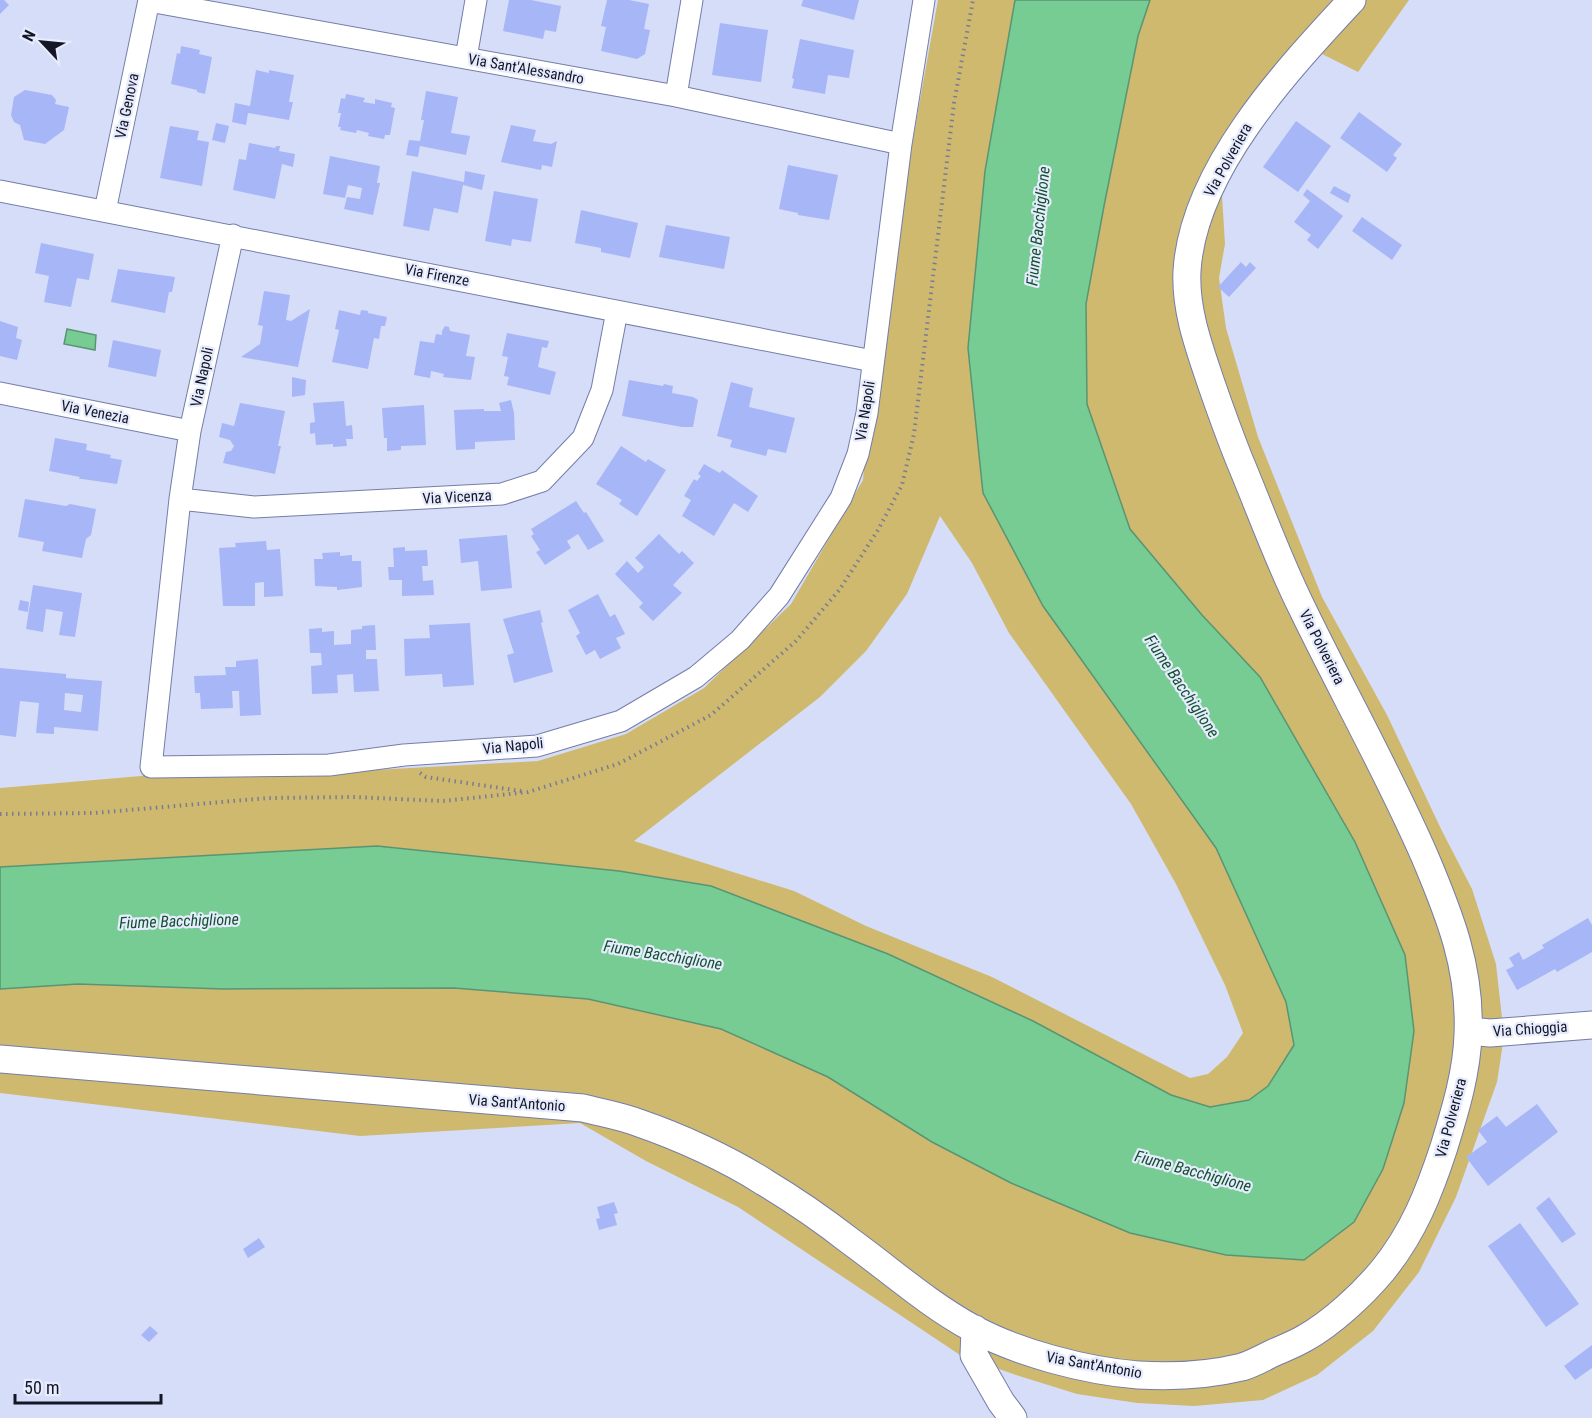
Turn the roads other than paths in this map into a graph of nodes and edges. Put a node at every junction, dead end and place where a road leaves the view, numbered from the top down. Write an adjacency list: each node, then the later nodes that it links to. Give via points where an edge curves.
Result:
1 (476, 0): 6 (street)
2 (692, 0): 7 (street)
3 (924, 0): 8 (street, Via Napoli)
4 (1352, 0): 18 (street, Via Polveriera, via 1257,110 1215,178 1195,228 1187,268 1187,303 1231,439 1300,604 1411,825 1456,935 1467,991)
5 (149, 1): 6 (street, Via Sant'Alessandro); 10 (street, Via Genova)
6 (466, 58): 7 (street, Via Sant'Alessandro)
7 (676, 96): 8 (street, Via Sant'Alessandro)
8 (901, 144): 13 (street, Via Napoli)
9 (0, 191): 10 (street, Via Firenze)
10 (105, 211): 11 (street, Via Firenze)
11 (233, 235): 12 (street, Via Firenze); 15 (street, Via Napoli)
12 (617, 311): 13 (street, Via Firenze); 16 (street, Via Vicenza, via 602,390 583,438 542,481 502,494 254,507)
13 (873, 361): 16 (street, Via Napoli, via 858,454 841,498 779,596 740,640 696,677 621,721 537,746 405,755 329,765 151,767)
14 (0, 393): 15 (street, Via Venezia)
15 (190, 431): 16 (street, Via Napoli)
16 (180, 499)
17 (1592, 1025): 18 (street, Via Chioggia, via 1490,1033)
18 (1468, 1031): 20 (street, Via Polveriera, via 1454,1116 1430,1191 1401,1248)
19 (0, 1059): 21 (street, Via Sant'Antonio, via 583,1108 635,1121 760,1179 847,1238 927,1300)
20 (1345, 1308): 21 (street, Via Sant'Antonio, via 1308,1337 1245,1366 1186,1375 1138,1375 1092,1367 1029,1353)
21 (975, 1329): 22 (street, via 974,1355)
22 (1013, 1418)

